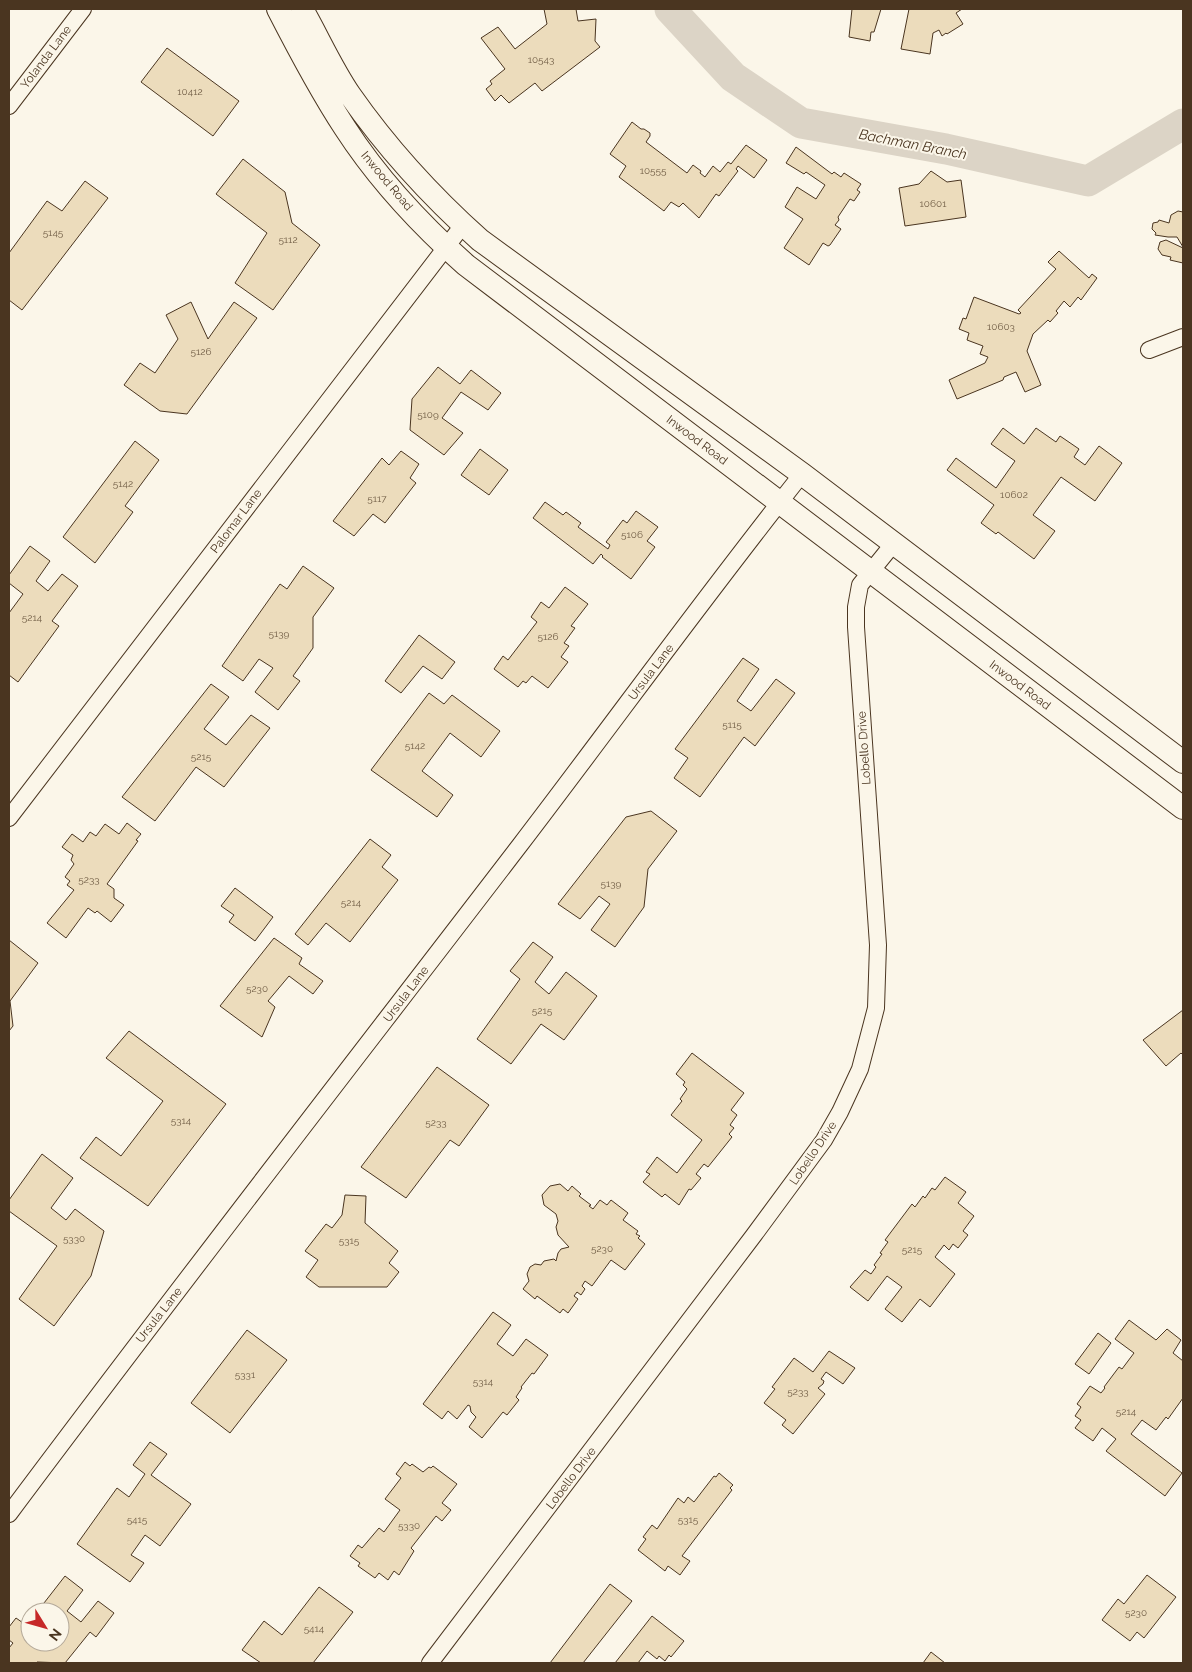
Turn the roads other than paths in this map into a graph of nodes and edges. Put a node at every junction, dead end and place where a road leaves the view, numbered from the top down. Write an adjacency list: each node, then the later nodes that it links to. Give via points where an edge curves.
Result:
1 (83, 9): 6 (street, Yolanda Lane)
2 (278, 9): 5 (main road, Inwood Road)
3 (302, 9): 4 (main road, Inwood Road)
4 (323, 46): 5 (main road); 7 (main road, Inwood Road, via 350,94 390,148)
5 (304, 59): 8 (main road, Inwood Road, via 346,129 389,187)
6 (9, 106)
7 (463, 225): 8 (street, Palomar Lane); 11 (main road, Inwood Road)
8 (446, 247): 12 (main road, Inwood Road); 17 (street, Palomar Lane)
9 (1183, 338): 10 (street)
10 (1149, 350)
11 (802, 474): 12 (street, Ursula Lane); 13 (main road, Inwood Road)
12 (779, 502): 14 (main road, Inwood Road); 18 (street, Ursula Lane)
13 (894, 543): 14 (street, Lobello Drive); 15 (main road, Inwood Road)
14 (871, 572): 16 (main road, Inwood Road); 19 (street, Lobello Drive, via 860,585 856,627 878,945 876,1008 860,1069 824,1140)
15 (1183, 762)
16 (1183, 808)
17 (9, 818)
18 (9, 1514)
19 (430, 1663)

